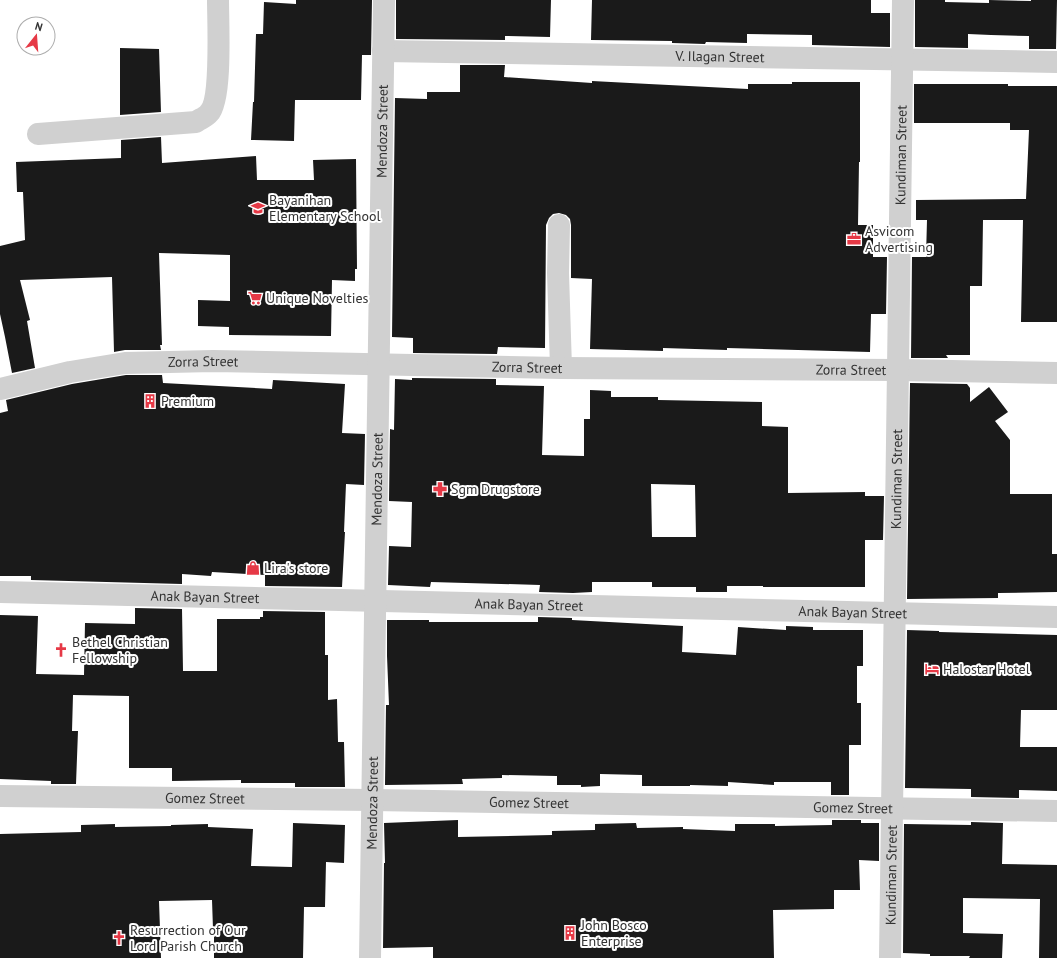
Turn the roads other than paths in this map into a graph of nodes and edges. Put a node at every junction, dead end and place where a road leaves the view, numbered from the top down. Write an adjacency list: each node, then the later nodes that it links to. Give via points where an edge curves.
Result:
1 (218, 0): 7 (street, via 218,70 216,96 210,113 196,122)
2 (384, 0): 4 (street, Mendoza Street)
3 (903, 0): 5 (street, Kundiman Street)
4 (383, 51): 5 (street, V. Ilagan Street); 9 (street, Mendoza Street)
5 (902, 59): 6 (street, V. Ilagan Street); 11 (street, Kundiman Street)
6 (1057, 62)
7 (38, 134)
8 (559, 225): 10 (street)
9 (379, 364): 10 (street, Zorra Street); 13 (street, Zorra Street, via 213,361 125,363 70,372); 15 (street, Mendoza Street)
10 (561, 368): 11 (street, Zorra Street)
11 (898, 370): 12 (street, Zorra Street); 16 (street, Kundiman Street)
12 (1057, 372)
13 (0, 389)
14 (0, 592): 15 (street, Anak Bayan Street)
15 (376, 601): 16 (street, Anak Bayan Street); 19 (street, Mendoza Street)
16 (894, 614): 17 (street, Anak Bayan Street); 20 (street, Kundiman Street)
17 (1057, 618)
18 (0, 796): 19 (street, Gomez Street)
19 (372, 800): 20 (street, Gomez Street); 22 (street, Mendoza Street)
20 (892, 808): 21 (street, Gomez Street); 23 (street, Kundiman Street)
21 (1057, 811)
22 (370, 958)
23 (890, 958)

